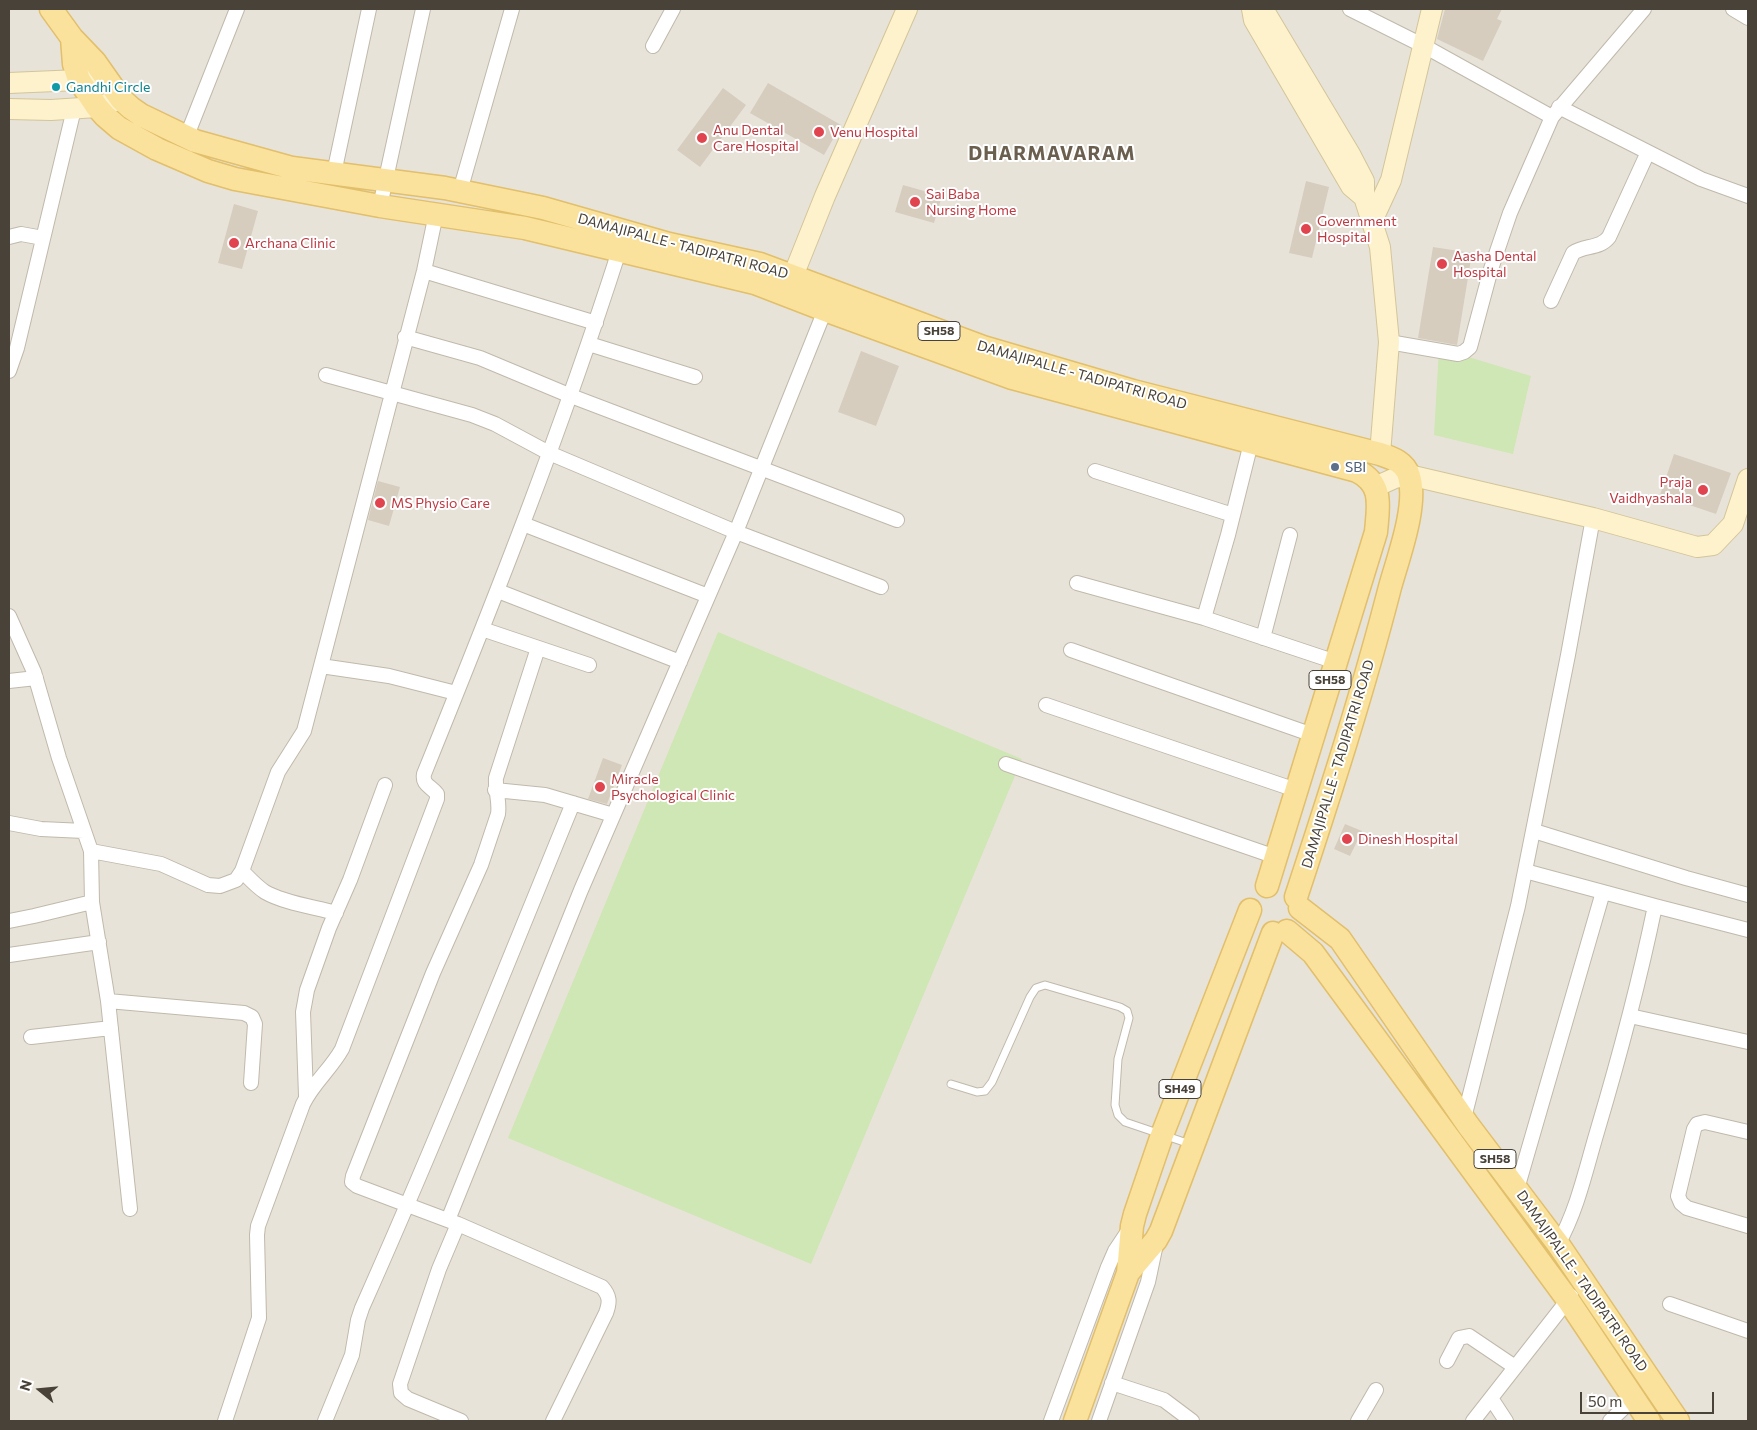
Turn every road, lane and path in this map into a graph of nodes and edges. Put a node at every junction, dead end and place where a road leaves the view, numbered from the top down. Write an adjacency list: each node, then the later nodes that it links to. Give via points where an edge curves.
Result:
1 (50, 9): 15 (main road, DAMAJIPALLE - TADIPATRI ROAD / SH58)
2 (237, 9): 26 (street)
3 (369, 9): 28 (street)
4 (423, 9): 29 (street)
5 (512, 9): 30 (street)
6 (673, 9): 16 (street)
7 (906, 9): 40 (main road)
8 (1252, 9): 32 (main road, via 1254,20 1351,186)
9 (1263, 9): 32 (main road, via 1352,156 1364,180)
10 (1350, 9): 17 (street)
11 (1432, 9): 17 (main road)
12 (1644, 9): 25 (street)
13 (1733, 9): 14 (street)
14 (1748, 18)
15 (72, 38): 18 (main road, DAMAJIPALLE - TADIPATRI ROAD / SH58); 19 (main road, DAMAJIPALLE - TADIPATRI ROAD / SH58)
16 (653, 46)
17 (1424, 46): 25 (street); 35 (main road, via 1391,180)
18 (102, 72): 19 (main road); 21 (main road, DAMAJIPALLE - TADIPATRI ROAD / SH58)
19 (79, 80): 20 (main road); 22 (main road, DAMAJIPALLE - TADIPATRI ROAD / SH58)
20 (9, 83)
21 (121, 99): 22 (main road); 26 (main road, DAMAJIPALLE - TADIPATRI ROAD / SH58, via 141,115)
22 (97, 107): 24 (main road); 33 (main road, DAMAJIPALLE - TADIPATRI ROAD / SH58, via 119,128 156,149 208,171)
23 (9, 109): 24 (main road)
24 (74, 109): 37 (street)
25 (1555, 112): 27 (street); 45 (street, via 1510,213 1470,347 1458,354)
26 (186, 138): 28 (main road, DAMAJIPALLE - TADIPATRI ROAD / SH58, via 281,165)
27 (1648, 152): 31 (street, via 1712,184); 41 (street, via 1609,238 1604,243 1573,253)
28 (334, 173): 29 (main road, DAMAJIPALLE - TADIPATRI ROAD / SH58)
29 (385, 180): 30 (main road, DAMAJIPALLE - TADIPATRI ROAD / SH58); 33 (street)
30 (460, 191): 40 (main road, DAMAJIPALLE - TADIPATRI ROAD / SH58, via 572,216 670,244 760,264)
31 (1748, 196)
32 (1364, 197): 35 (main road)
33 (380, 206): 34 (main road, DAMAJIPALLE - TADIPATRI ROAD / SH58)
34 (436, 214): 38 (main road, DAMAJIPALLE - TADIPATRI ROAD / SH58, via 525,228); 39 (street)
35 (1372, 221): 45 (main road, via 1380,247)
36 (9, 237): 37 (street, via 21,234)
37 (43, 238): 47 (street)
38 (619, 251): 42 (main road, DAMAJIPALLE - TADIPATRI ROAD / SH58, via 756,282); 43 (street)
39 (424, 270): 43 (street); 44 (street)
40 (793, 276): 54 (main road, DAMAJIPALLE - TADIPATRI ROAD / SH58, via 983,347 1133,391)
41 (1550, 301)
42 (825, 310): 52 (main road, DAMAJIPALLE - TADIPATRI ROAD / SH58, via 1012,378); 55 (street)
43 (596, 323): 46 (street)
44 (406, 337): 50 (street); 51 (street, via 480,358)
45 (1389, 342): 54 (main road)
46 (589, 344): 49 (street); 51 (street)
47 (9, 371)
48 (326, 375): 50 (street)
49 (695, 376)
50 (391, 393): 53 (street, via 480,418); 79 (street)
51 (571, 396): 53 (street); 55 (street)
52 (1251, 443): 59 (main road, DAMAJIPALLE - TADIPATRI ROAD / SH58, via 1357,472); 60 (street)
53 (550, 453): 63 (street); 64 (street)
54 (1380, 454): 57 (main road, DAMAJIPALLE - TADIPATRI ROAD / SH58, via 1402,464); 59 (street)
55 (762, 468): 62 (street); 64 (street)
56 (1095, 471): 60 (street)
57 (1409, 475): 59 (main road); 61 (main road); 102 (main road, DAMAJIPALLE - TADIPATRI ROAD / SH58, via 1407,524)
58 (1748, 479): 61 (main road, via 1733,524 1714,545 1697,547)
59 (1370, 481): 77 (main road, SH58, via 1379,505 1376,532)
60 (1233, 516): 71 (street)
61 (1593, 518): 93 (street)
62 (897, 520)
63 (524, 524): 68 (street); 69 (street)
64 (736, 532): 67 (street); 69 (street)
65 (1290, 535): 73 (street)
66 (1077, 583): 71 (street)
67 (880, 587)
68 (498, 591): 72 (street); 76 (street)
69 (708, 596): 76 (street)
70 (9, 618): 80 (street)
71 (1204, 618): 73 (street)
72 (482, 629): 74 (street); 82 (street)
73 (1263, 638): 77 (street)
74 (538, 648): 78 (street); 87 (street, via 496,778)
75 (1071, 650): 84 (street)
76 (680, 662): 90 (street)
77 (1336, 662): 84 (main road, SH58)
78 (589, 665)
79 (321, 666): 82 (street, via 389,676); 96 (street, via 304,731 278,772)
80 (36, 678): 81 (street); 92 (street)
81 (9, 681)
82 (456, 693): 118 (street, via 423,779 437,794 437,799 342,1050)
83 (1046, 705): 88 (street)
84 (1313, 736): 88 (main road, SH58)
85 (1006, 764): 95 (street)
86 (386, 785): 105 (street)
87 (495, 790): 89 (street, via 545,795); 125 (street, via 498,814 481,865 433,973 353,1176 352,1182 357,1186)
88 (1296, 790): 95 (main road, SH58)
89 (573, 803): 90 (street); 125 (street)
90 (613, 815): 127 (street)
91 (9, 823): 92 (street, via 41,829)
92 (84, 831): 94 (street)
93 (1534, 831): 97 (street); 100 (street)
94 (91, 851): 96 (street, via 161,864 208,885 220,886 236,880); 101 (street)
95 (1276, 856): 98 (main road, SH58)
96 (242, 871): 105 (street, via 267,893)
97 (1525, 871): 99 (street); 119 (street, via 1518,906)
98 (1267, 886): 102 (main road, DAMAJIPALLE - TADIPATRI ROAD / SH58, via 1281,885 1292,891); 104 (main road, SH58, via 1255,895)
99 (1603, 892): 103 (street); 124 (street)
100 (1748, 894)
101 (92, 902): 106 (street); 109 (street)
102 (1298, 902): 108 (main road, DAMAJIPALLE - TADIPATRI ROAD / SH58, via 1296,921); 119 (main road, DAMAJIPALLE - TADIPATRI ROAD / SH58, via 1340,939)
103 (1655, 906): 107 (street); 112 (street)
104 (1250, 910): 108 (main road, DAMAJIPALLE - TADIPATRI ROAD / SH58, via 1255,923 1266,932); 122 (main road, SH49)
105 (336, 913): 118 (street, via 303,1012)
106 (9, 921)
107 (1748, 930)
108 (1280, 932): 120 (main road, DAMAJIPALLE - TADIPATRI ROAD / SH58, via 1313,953); 123 (main road, SH49)
109 (99, 942): 110 (street); 111 (street)
110 (9, 955)
111 (108, 1001): 113 (street); 116 (street, via 244,1013 252,1017 255,1024)
112 (1630, 1016): 115 (street); 131 (street, via 1584,1175 1566,1230)
113 (111, 1028): 114 (street); 126 (street)
114 (31, 1037)
115 (1748, 1042)
116 (251, 1083)
117 (951, 1084): 122 (lane, via 977,1092 985,1091 1030,996 1036,988 1045,985 1127,1011 1129,1018 1118,1059 1115,1105 1125,1122)
118 (306, 1096): 143 (street, via 258,1226 259,1318)
119 (1459, 1110): 120 (main road); 124 (main road, DAMAJIPALLE - TADIPATRI ROAD / SH58)
120 (1435, 1119): 134 (main road, DAMAJIPALLE - TADIPATRI ROAD / SH58)
121 (1748, 1132): 129 (street, via 1705,1122 1698,1124 1694,1129 1678,1196 1687,1208)
122 (1162, 1135): 123 (lane); 128 (main road, SH49)
123 (1193, 1145): 130 (main road, SH49)
124 (1517, 1189): 131 (main road, DAMAJIPALLE - TADIPATRI ROAD / SH58)
125 (408, 1205): 127 (street); 144 (street, via 362,1308 352,1355)
126 (130, 1208)
127 (453, 1222): 145 (street, via 400,1384 401,1393 408,1399); 146 (street, via 602,1287 609,1294 606,1313)
128 (1132, 1226): 132 (main road, SH49); 147 (street, via 1108,1267)
129 (1748, 1226)
130 (1156, 1240): 132 (main road, SH49); 139 (street, via 1148,1282)
131 (1558, 1244): 133 (main road, DAMAJIPALLE - TADIPATRI ROAD / SH58)
132 (1126, 1278): 148 (main road, SH49)
133 (1584, 1282): 134 (street); 156 (main road, DAMAJIPALLE - TADIPATRI ROAD / SH58)
134 (1568, 1300): 138 (street); 142 (main road, DAMAJIPALLE - TADIPATRI ROAD / SH58)
135 (1670, 1304): 136 (street)
136 (1748, 1331)
137 (1447, 1361): 138 (street, via 1459,1338 1469,1336)
138 (1515, 1367): 141 (street)
139 (1112, 1383): 149 (street); 150 (street, via 1164,1400)
140 (1376, 1390): 151 (street)
141 (1491, 1398): 152 (street); 153 (street)
142 (1634, 1398): 154 (street); 155 (main road, DAMAJIPALLE - TADIPATRI ROAD / SH58)
143 (224, 1421)
144 (325, 1421)
145 (461, 1421)
146 (553, 1421)
147 (1051, 1421)
148 (1075, 1421)
149 (1099, 1421)
150 (1192, 1421)
151 (1358, 1421)
152 (1473, 1421)
153 (1506, 1421)
154 (1610, 1421)
155 (1649, 1421)
156 (1678, 1421)

